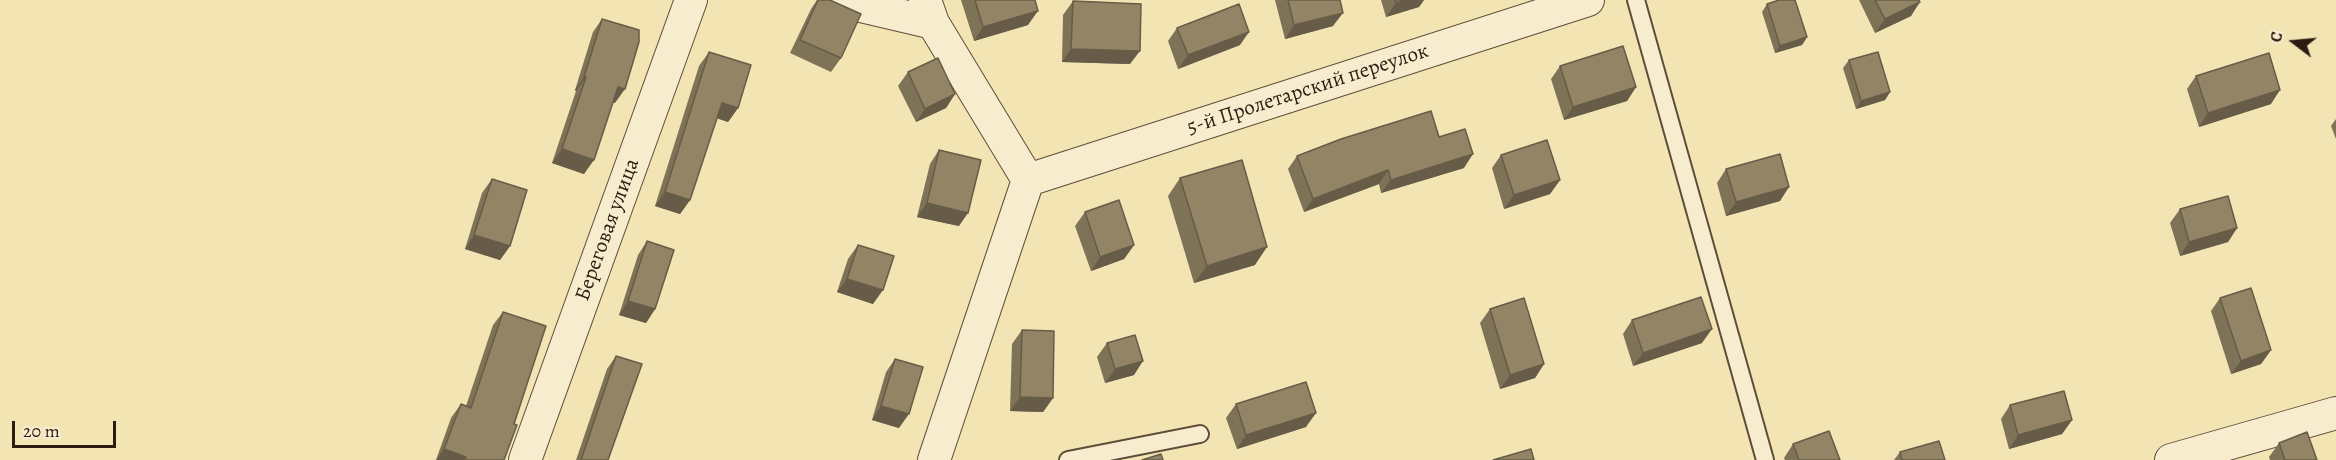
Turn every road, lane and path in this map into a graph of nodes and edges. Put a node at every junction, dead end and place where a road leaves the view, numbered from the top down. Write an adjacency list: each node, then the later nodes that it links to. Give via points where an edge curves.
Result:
1 (691, 0): 9 (street, Береговая улица)
2 (836, 0): 5 (street)
3 (1588, 0): 6 (street, 5-й Пролетарский переулок)
4 (1636, 0): 12 (lane)
5 (929, 11): 6 (street)
6 (1028, 180): 10 (street)
7 (2336, 413): 13 (street)
8 (1200, 434): 11 (lane)
9 (525, 460)
10 (934, 460)
11 (1068, 460)
12 (1765, 460)
13 (2171, 460)

